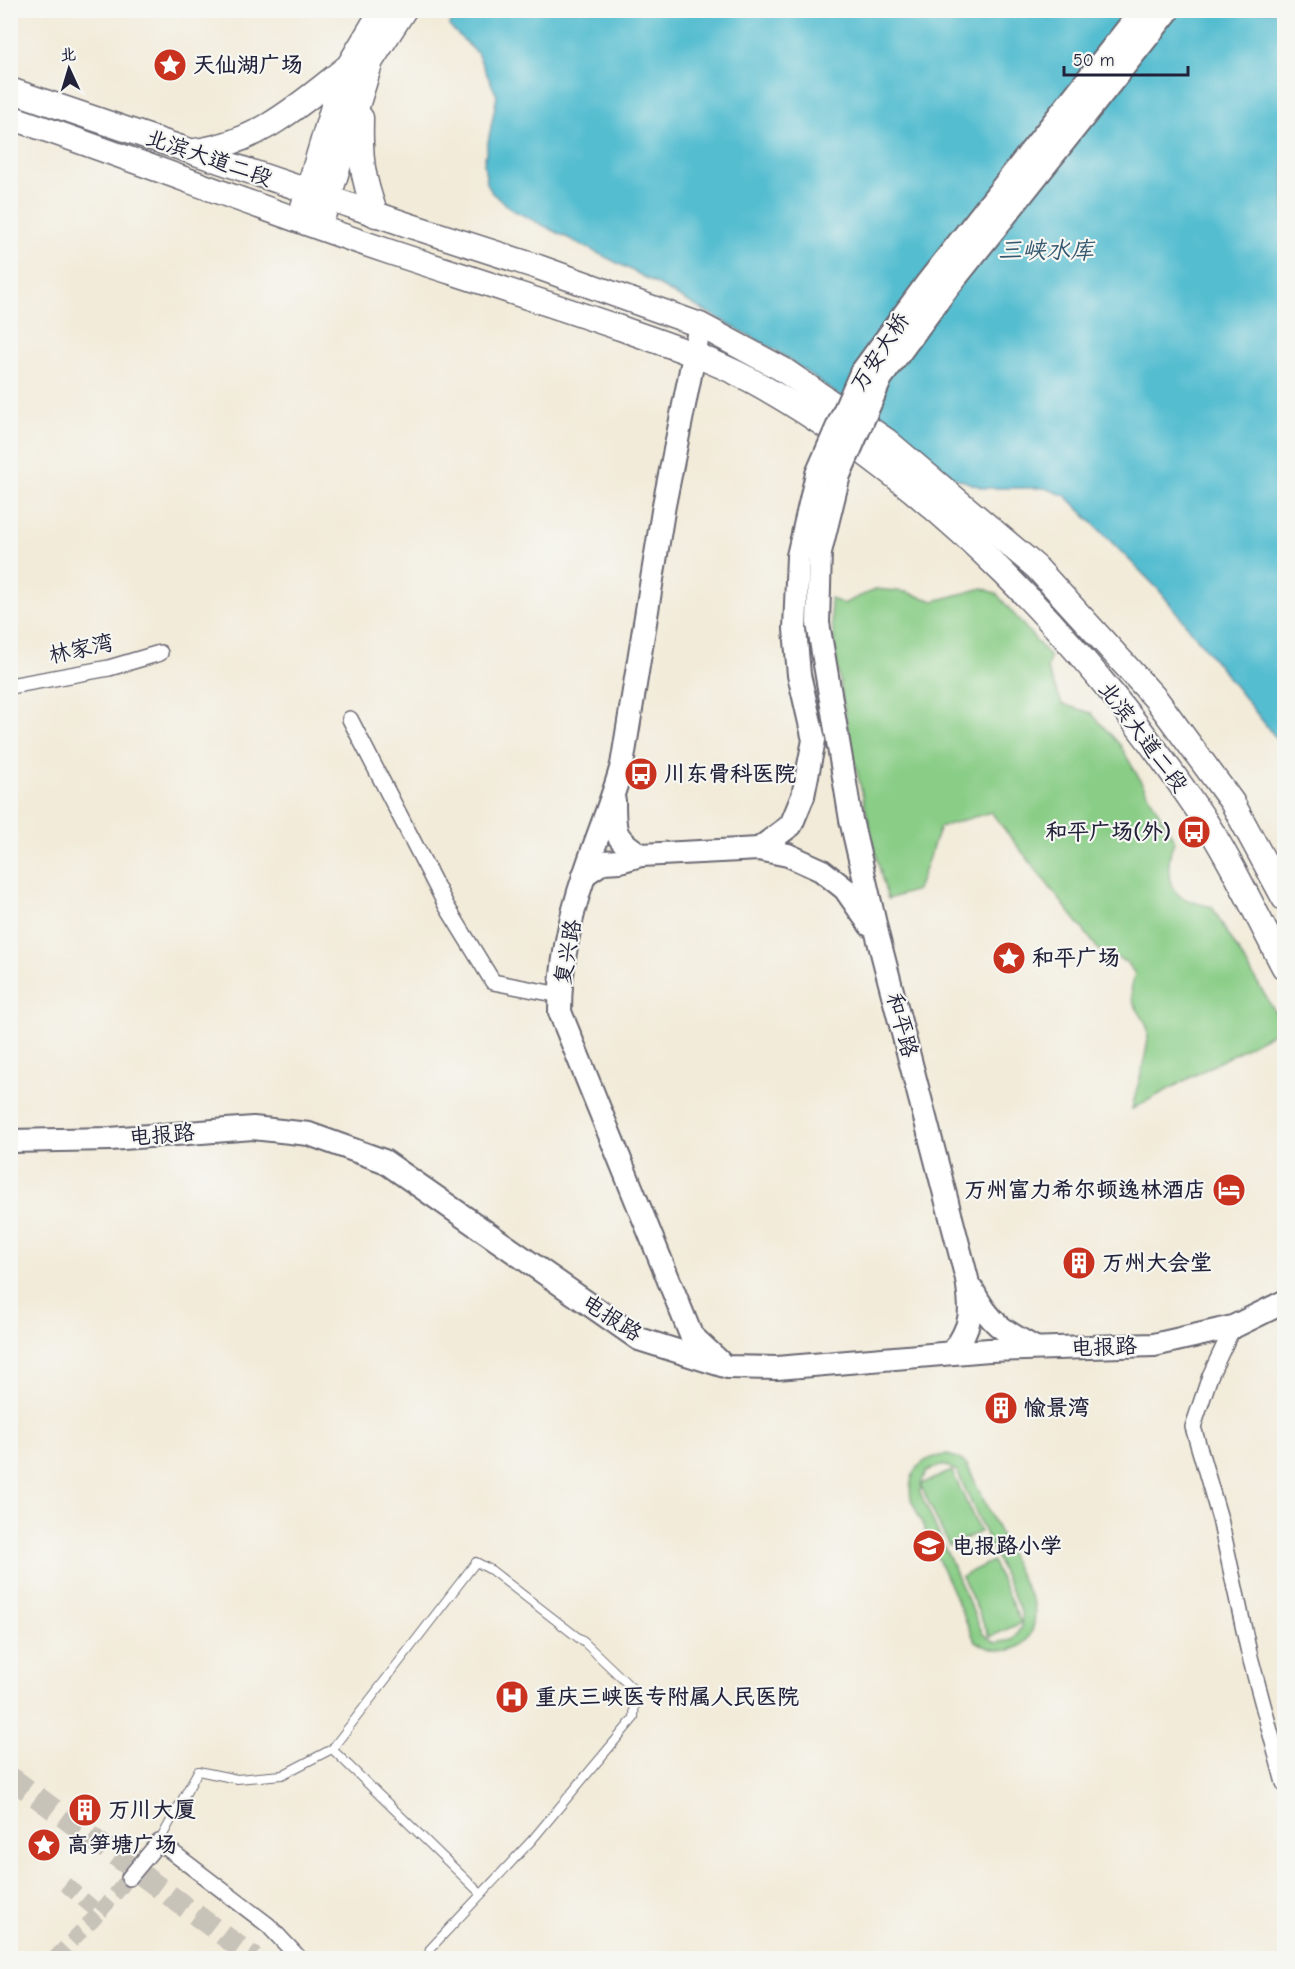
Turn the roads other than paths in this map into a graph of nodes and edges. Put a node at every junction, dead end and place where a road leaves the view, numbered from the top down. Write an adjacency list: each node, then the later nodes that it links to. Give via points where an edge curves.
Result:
1 (382, 10): 5 (main road)
2 (404, 10): 5 (main road, via 381,44)
3 (1142, 10): 19 (main road, 万安大桥, bridge, via 861,373 817,474 797,566 795,629 799,675 814,740 803,796 791,825)
4 (1169, 10): 17 (main road, 万安大桥, bridge, via 946,290 881,378 838,475 820,552 818,624)
5 (355, 67): 8 (main road, via 255,134 221,148); 9 (main road); 10 (main road, via 360,159)
6 (10, 90): 8 (main road, 北滨大道二段)
7 (10, 117): 11 (main road, 北滨大道二段)
8 (192, 152): 9 (main road, 北滨大道二段)
9 (318, 195): 10 (main road, 北滨大道二段); 11 (main road)
10 (376, 215): 12 (main road, 北滨大道二段)
11 (309, 224): 13 (main road, 北滨大道二段)
12 (700, 325): 13 (main road, 复兴路); 22 (main road, 北滨大道二段, bridge, via 782,369 887,441 1036,567 1163,708 1232,802)
13 (694, 354): 18 (main road, 复兴路); 24 (main road, 北滨大道二段, bridge, via 760,385 870,455 924,498 1016,585 1123,705 1202,817)
14 (160, 654): 15 (street, 林家湾, via 109,668)
15 (10, 686)
16 (350, 720): 25 (street, via 447,907 493,982)
17 (843, 771): 23 (main road, 和平路)
18 (614, 794): 20 (main road, via 614,823 621,842); 21 (main road, 复兴路)
19 (759, 849): 20 (main road); 23 (main road, via 788,855 821,870 845,889)
20 (641, 855): 21 (main road, via 603,862)
21 (584, 875): 25 (main road, 复兴路, via 561,971)
22 (1284, 898)
23 (878, 937): 27 (main road, 和平路)
24 (1284, 968)
25 (560, 995): 28 (main road, 复兴路, via 560,1012)
26 (10, 1141): 31 (main road, 电报路, via 111,1139 253,1128 309,1134 384,1161)
27 (966, 1279): 32 (main road, 和平路, via 984,1313 1005,1331); 33 (main road, 和平路, via 972,1310 966,1334)
28 (675, 1300): 31 (main road, via 680,1325 674,1335 663,1341); 34 (main road, 复兴路, via 691,1335)
29 (1284, 1302): 30 (main road, 电报路)
30 (1233, 1326): 32 (main road, 电报路, via 1154,1345); 36 (street, via 1193,1427 1220,1519 1249,1653)
31 (645, 1341): 34 (main road, 电报路)
32 (1038, 1349): 33 (main road, 电报路)
33 (952, 1353): 34 (main road, 电报路, via 777,1368)
34 (728, 1367)
35 (332, 1749): 37 (lane, via 282,1775 237,1779 198,1772); 39 (lane); 39 (lane, via 476,1562 585,1643 635,1690 634,1718 532,1840)
36 (1284, 1783)
37 (159, 1842): 38 (street); 40 (street, via 268,1925)
38 (129, 1878)
39 (481, 1894): 41 (lane, via 430,1949)
40 (299, 1959)
41 (428, 1959)

